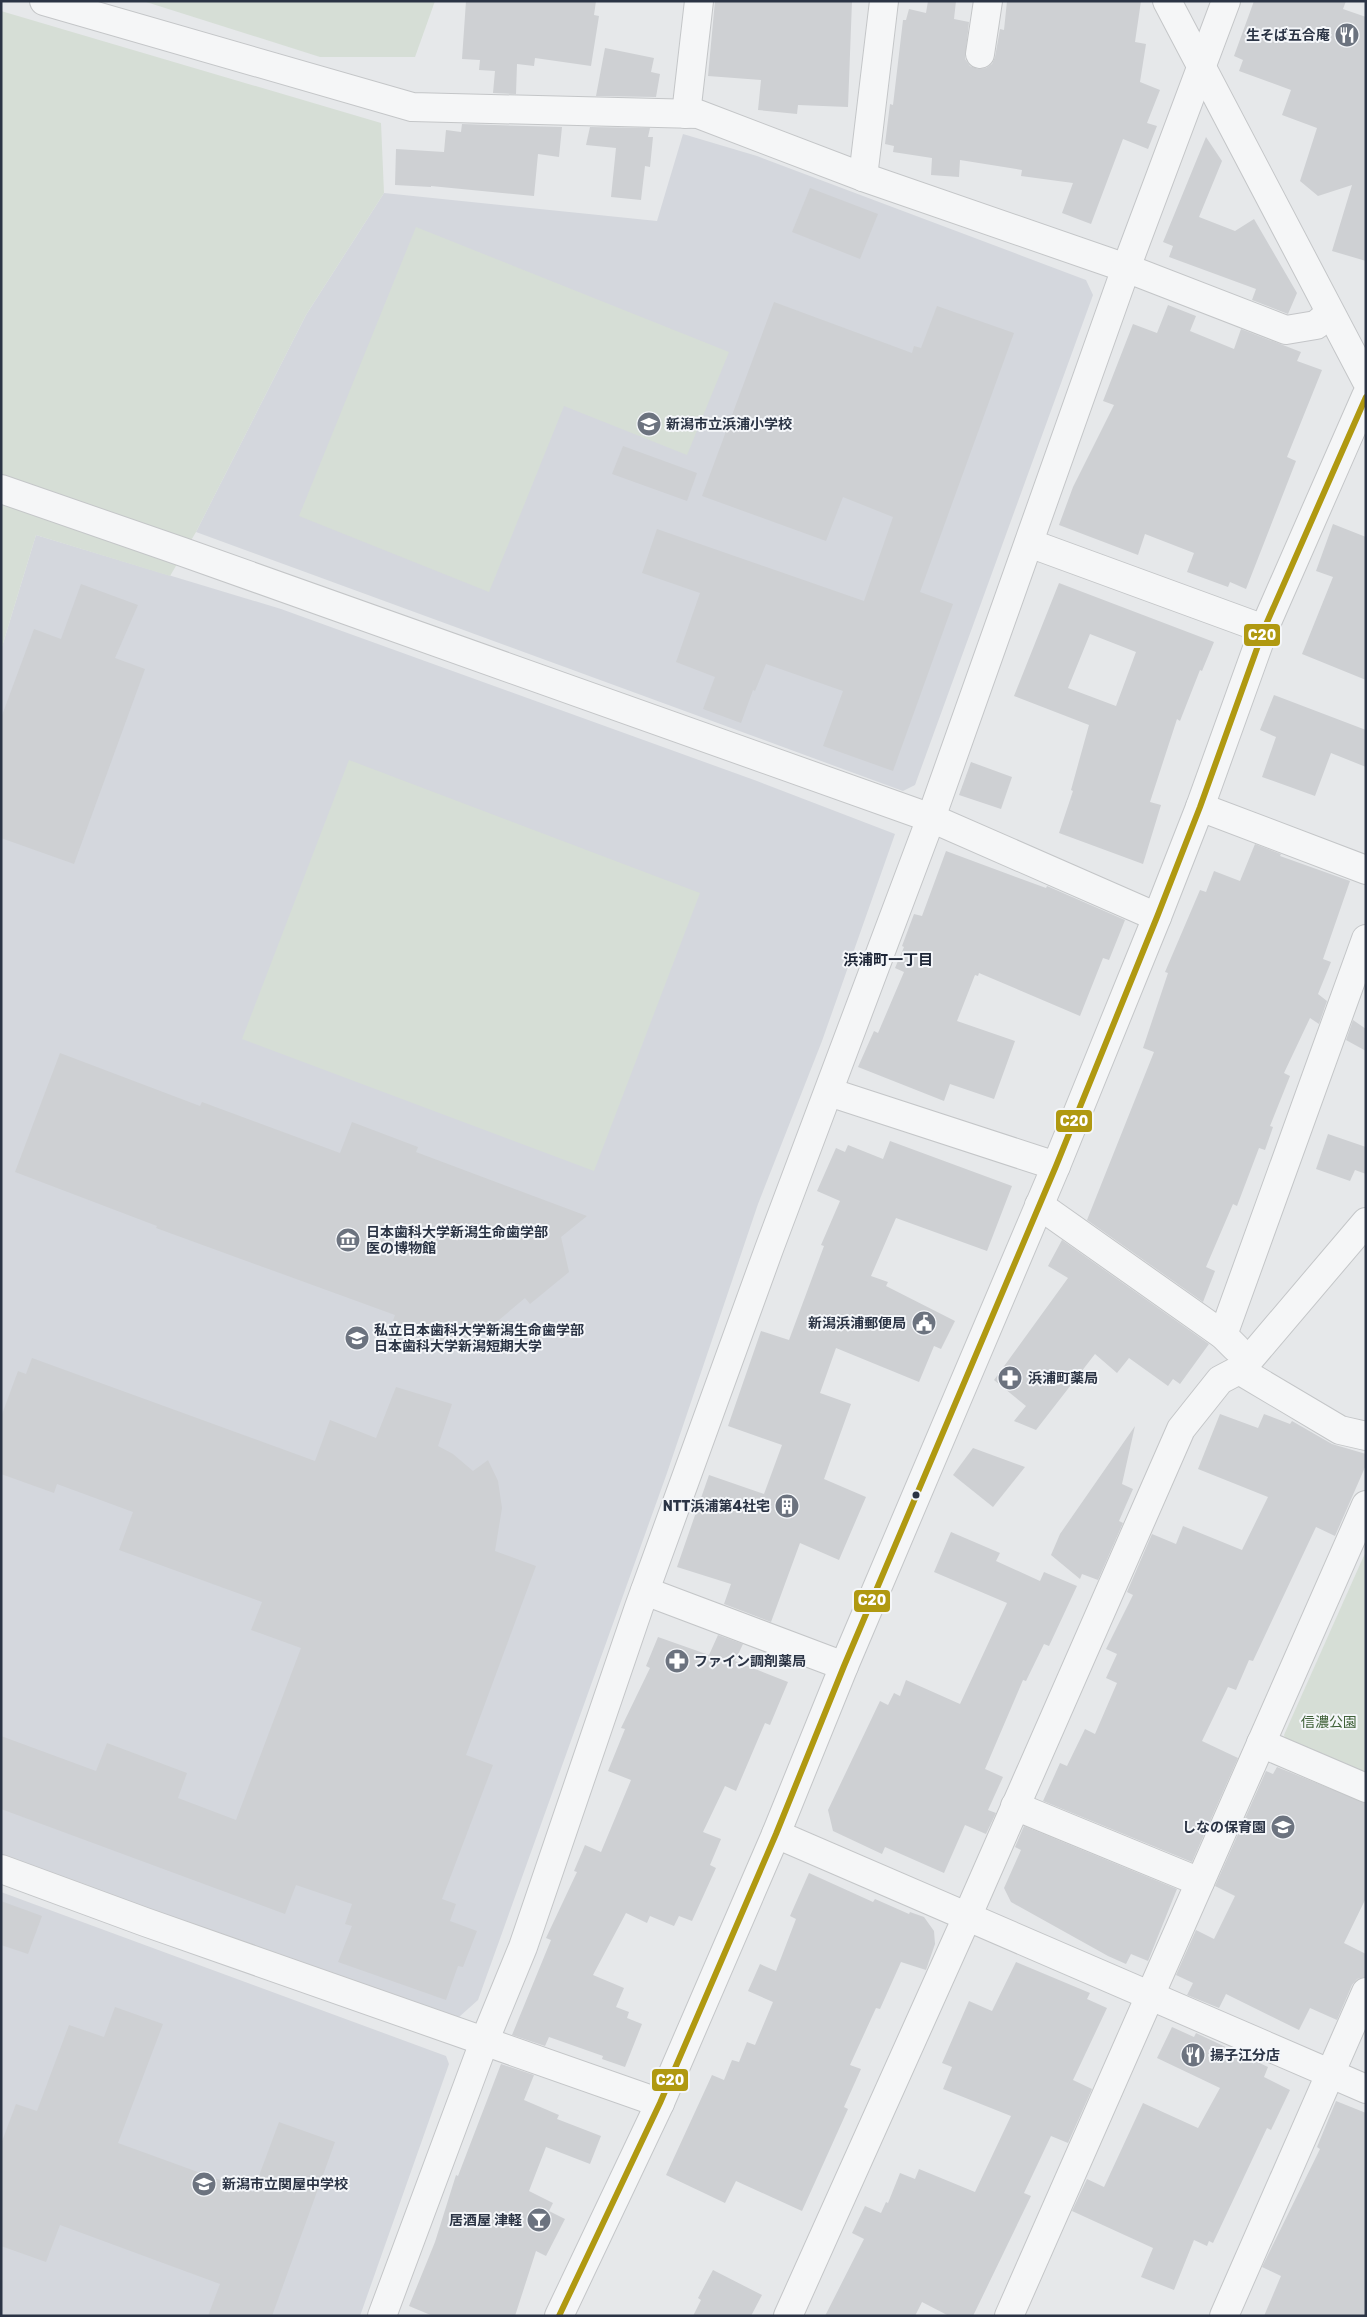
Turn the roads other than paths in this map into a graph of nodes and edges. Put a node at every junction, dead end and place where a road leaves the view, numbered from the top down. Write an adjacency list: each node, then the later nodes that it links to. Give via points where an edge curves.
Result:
1 (44, 1): 9 (street, via 412,107)
2 (699, 1): 9 (street)
3 (884, 1): 10 (street)
4 (988, 1): 7 (street)
5 (1167, 1): 8 (street)
6 (1226, 1): 8 (street)
7 (980, 54)
8 (1201, 64): 11 (street); 12 (street)
9 (686, 114): 10 (street, via 698,114)
10 (863, 177): 11 (street)
11 (1126, 268): 12 (street, via 1286,330 1316,325); 16 (street)
12 (1330, 313): 13 (street)
13 (1366, 380)
14 (1366, 396): 17 (street)
15 (1, 490): 19 (street, via 193,555)
16 (1029, 543): 17 (street); 19 (street)
17 (1264, 629): 18 (street)
18 (1200, 807): 20 (street); 21 (street)
19 (931, 818): 21 (street); 23 (street)
20 (1366, 870)
21 (1157, 917): 24 (street)
22 (1366, 939): 27 (street)
23 (829, 1092): 24 (street); 31 (street)
24 (1056, 1166): 25 (street)
25 (1039, 1205): 27 (street); 32 (street)
26 (1366, 1222): 28 (street)
27 (1223, 1335): 28 (street)
28 (1243, 1366): 29 (street, via 1340,1430); 35 (street, via 1220,1380 1180,1429)
29 (1366, 1436)
30 (1366, 1506): 33 (street)
31 (645, 1591): 32 (street); 42 (street, via 523,1947)
32 (844, 1666): 36 (street)
33 (1261, 1743): 34 (street); 38 (street)
34 (1366, 1788)
35 (1015, 1806): 38 (street); 39 (street)
36 (776, 1834): 39 (street); 45 (street)
37 (1, 1869): 42 (street)
38 (1200, 1882): 41 (street)
39 (967, 1917): 41 (street); 48 (street)
40 (1366, 1992): 43 (street)
41 (1151, 1994): 43 (street); 49 (street)
42 (484, 2042): 45 (street); 46 (street)
43 (1330, 2073): 44 (street); 50 (street)
44 (1366, 2089)
45 (660, 2103): 47 (street)
46 (382, 2316)
47 (559, 2316)
48 (788, 2316)
49 (1009, 2316)
50 (1224, 2316)

